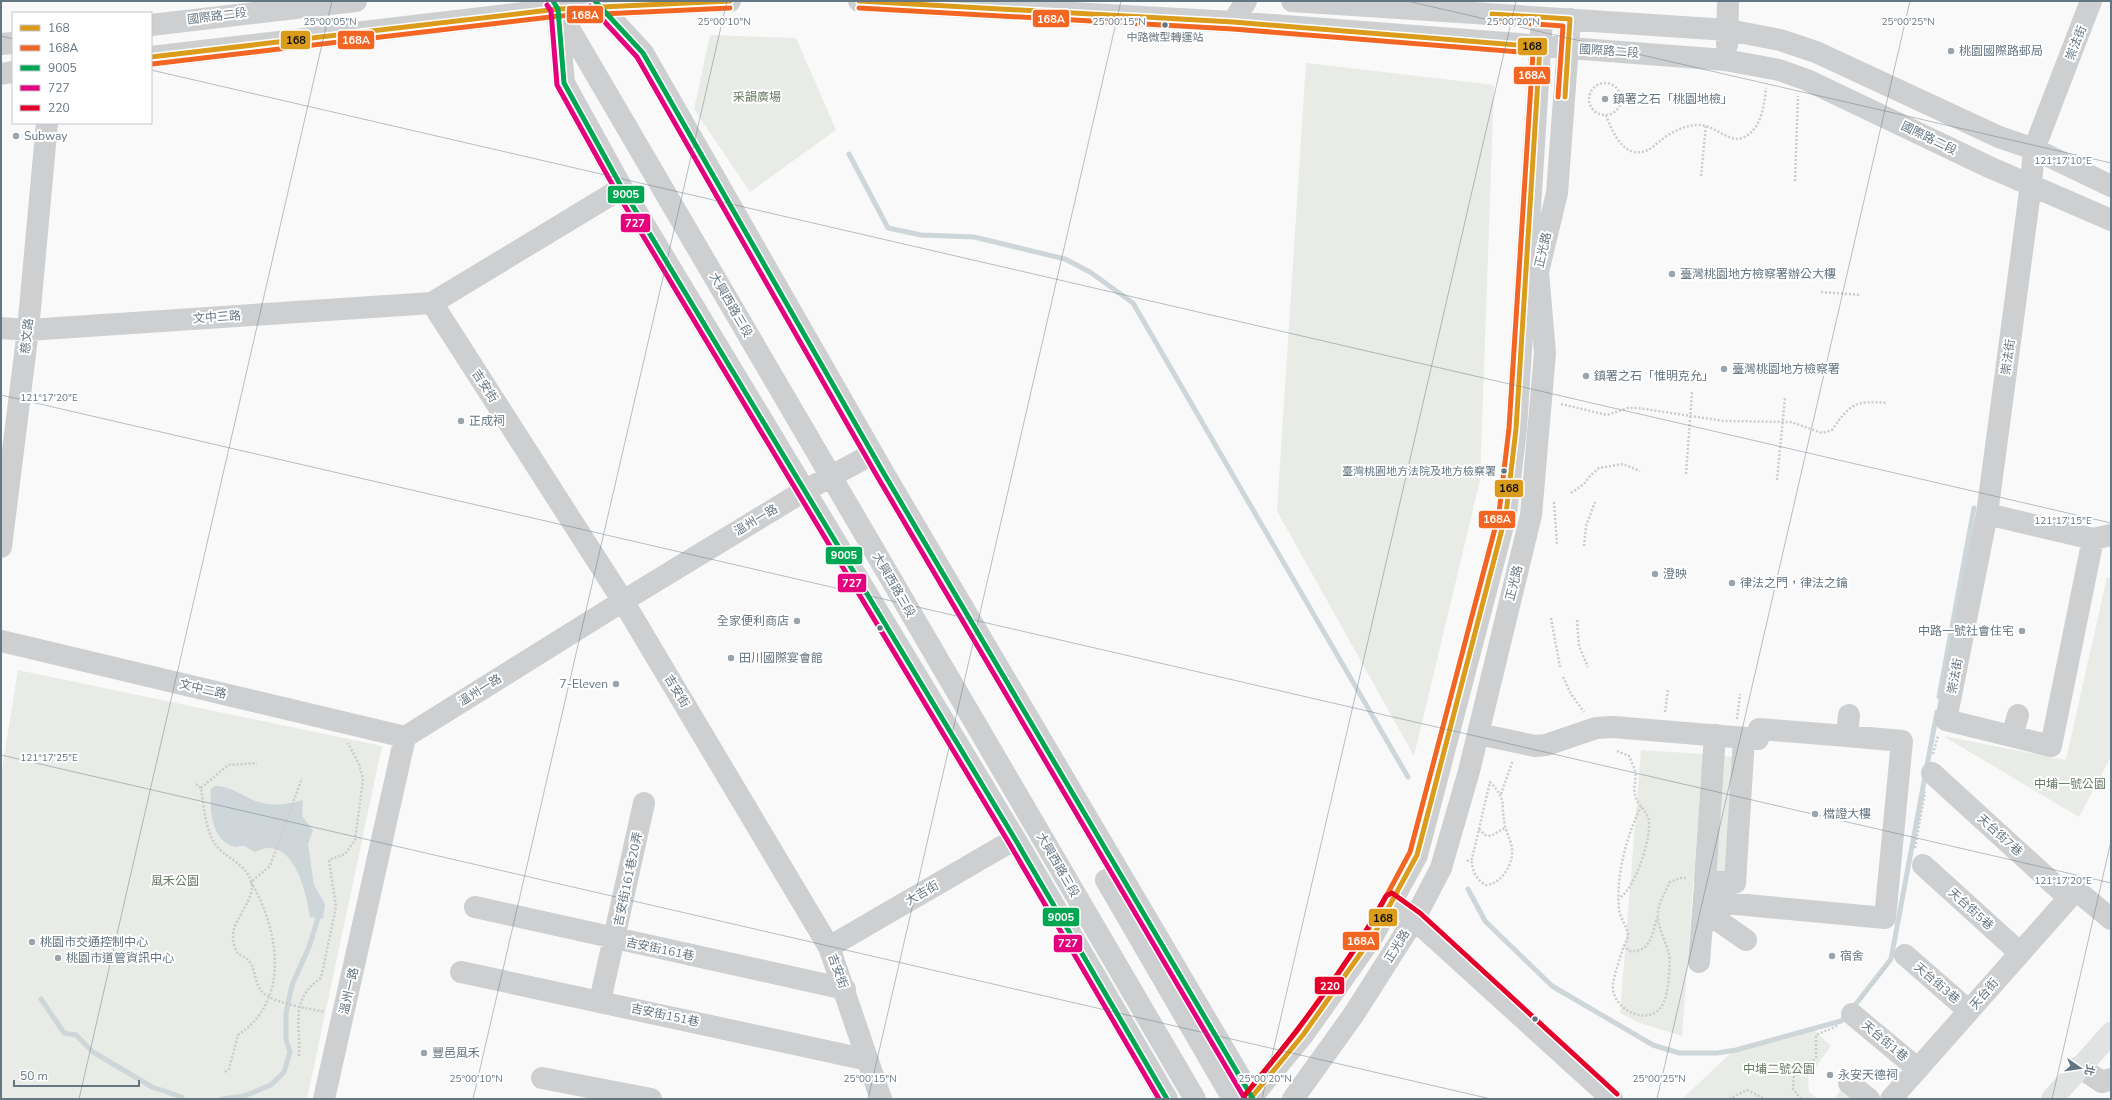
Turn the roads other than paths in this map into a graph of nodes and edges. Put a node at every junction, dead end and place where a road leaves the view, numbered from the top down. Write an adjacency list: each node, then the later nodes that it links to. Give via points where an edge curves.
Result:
1 (356, 1): 13 (street, 國際路二段)
2 (730, 1): 8 (street)
3 (859, 1): 10 (street, 國際路二段)
4 (1246, 1): 12 (street)
5 (1292, 1): 11 (street)
6 (1728, 1): 14 (street)
7 (2091, 1): 24 (street, 崇法街)
8 (597, 4): 9 (street); 34 (street)
9 (555, 5): 19 (street); 27 (street, 大興西路三段, via 564,82); 35 (street, 大興西路三段)
10 (1075, 7): 12 (street, 國際路二段)
11 (1556, 14): 14 (street); 17 (street, 正光路); 18 (street, 正光路)
12 (1233, 22): 17 (street, 國際路二段)
13 (152, 25)
14 (1728, 30): 20 (street); 24 (street, via 1780,40 1816,52 1999,137)
15 (12, 43): 16 (street)
16 (1, 44)
17 (1540, 47): 18 (street, 國際路二段); 32 (street, 正光路)
18 (1568, 48): 20 (street, 國際路二段); 33 (street, 正光路, via 1557,193 1538,272 1545,354)
19 (152, 56)
20 (1725, 60): 25 (street, 國際路二段, via 1779,70 1807,80 1989,167)
21 (12, 72): 22 (street)
22 (1, 74)
23 (47, 124): 31 (street, 慈文路)
24 (2034, 149): 25 (street, 崇法街); 26 (street)
25 (2031, 184): 28 (street, 國際路二段); 37 (street, 崇法街)
26 (2111, 186)
27 (622, 188): 29 (street); 36 (street, 大興西路三段)
28 (2111, 220)
29 (432, 303): 31 (street, 文中三路); 40 (street, 吉安街)
30 (1, 328): 31 (street, 文中三路)
31 (28, 330): 39 (street, 慈文路)
32 (1517, 417): 33 (street); 55 (street, 正光路, via 1506,514 1417,855)
33 (1540, 418): 44 (street, 正光路, via 1531,515)
34 (869, 458): 35 (street, 溫州一路); 82 (street)
35 (831, 477): 36 (street, 溫州一路); 81 (street, 大興西路三段)
36 (804, 491): 40 (street, 溫州一路); 51 (street, 大興西路三段)
37 (1987, 514): 38 (street); 46 (street, 崇法街, via 1946,720)
38 (2102, 537): 46 (street, via 2051,746)
39 (1, 548)
40 (623, 601): 47 (street, 溫州一路); 61 (street, 吉安街)
41 (1, 641): 47 (street, 文中二路)
42 (1849, 715): 45 (street)
43 (2018, 715): 46 (street)
44 (1478, 734): 48 (street, via 1535,746 1546,745 1596,728 1613,727); 57 (street, 正光路, via 1441,868)
45 (1847, 736): 48 (street, via 1758,729 1758,739); 54 (street, via 1902,741 1885,918)
46 (2012, 736)
47 (405, 737): 77 (street, 溫州一路)
48 (1732, 737): 54 (street); 54 (street, via 1734,883)
49 (1932, 773): 53 (street, 天台街7巷)
50 (644, 803): 59 (street, 吉安街161巷20弄)
51 (1016, 839): 61 (street, 大吉街); 80 (street, 大興西路三段)
52 (1923, 865): 62 (street, 天台街5巷)
53 (2072, 894): 58 (street, 天台街7巷); 62 (street, 天台街)
54 (1704, 897): 60 (street); 64 (street)
55 (1392, 900): 57 (street); 82 (street, 正光路, via 1373,936 1303,1036)
56 (475, 908): 59 (street, 吉安街161巷)
57 (1414, 918): 83 (street, 正光路, via 1354,1014); 84 (street)
58 (2111, 919)
59 (615, 939): 66 (street, 吉安街161巷); 67 (street, 吉安街161巷20弄)
60 (1746, 940)
61 (830, 947): 66 (street, 吉安街)
62 (2020, 953): 68 (street, 天台街)
63 (1905, 955): 68 (street, 天台街3巷)
64 (1699, 962)
65 (461, 972): 67 (street, 吉安街151巷)
66 (845, 989): 71 (street, 吉安街)
67 (600, 1001): 71 (street, 吉安街151巷)
68 (1969, 1011): 73 (street, 天台街)
69 (1852, 1014): 73 (street, 天台街1巷)
70 (2111, 1033): 72 (main road)
71 (868, 1060): 79 (street, 吉安街)
72 (2080, 1067): 75 (street, via 2102,1082); 87 (main road)
73 (1918, 1068): 86 (street, 天台街)
74 (542, 1078): 78 (street)
75 (2111, 1078)
76 (1849, 1083): 85 (street)
77 (324, 1099)
78 (651, 1099)
79 (881, 1099)
80 (1167, 1099)
81 (1195, 1099)
82 (1247, 1099)
83 (1293, 1099)
84 (1612, 1099)
85 (1869, 1099)
86 (1891, 1099)
87 (2052, 1099)

